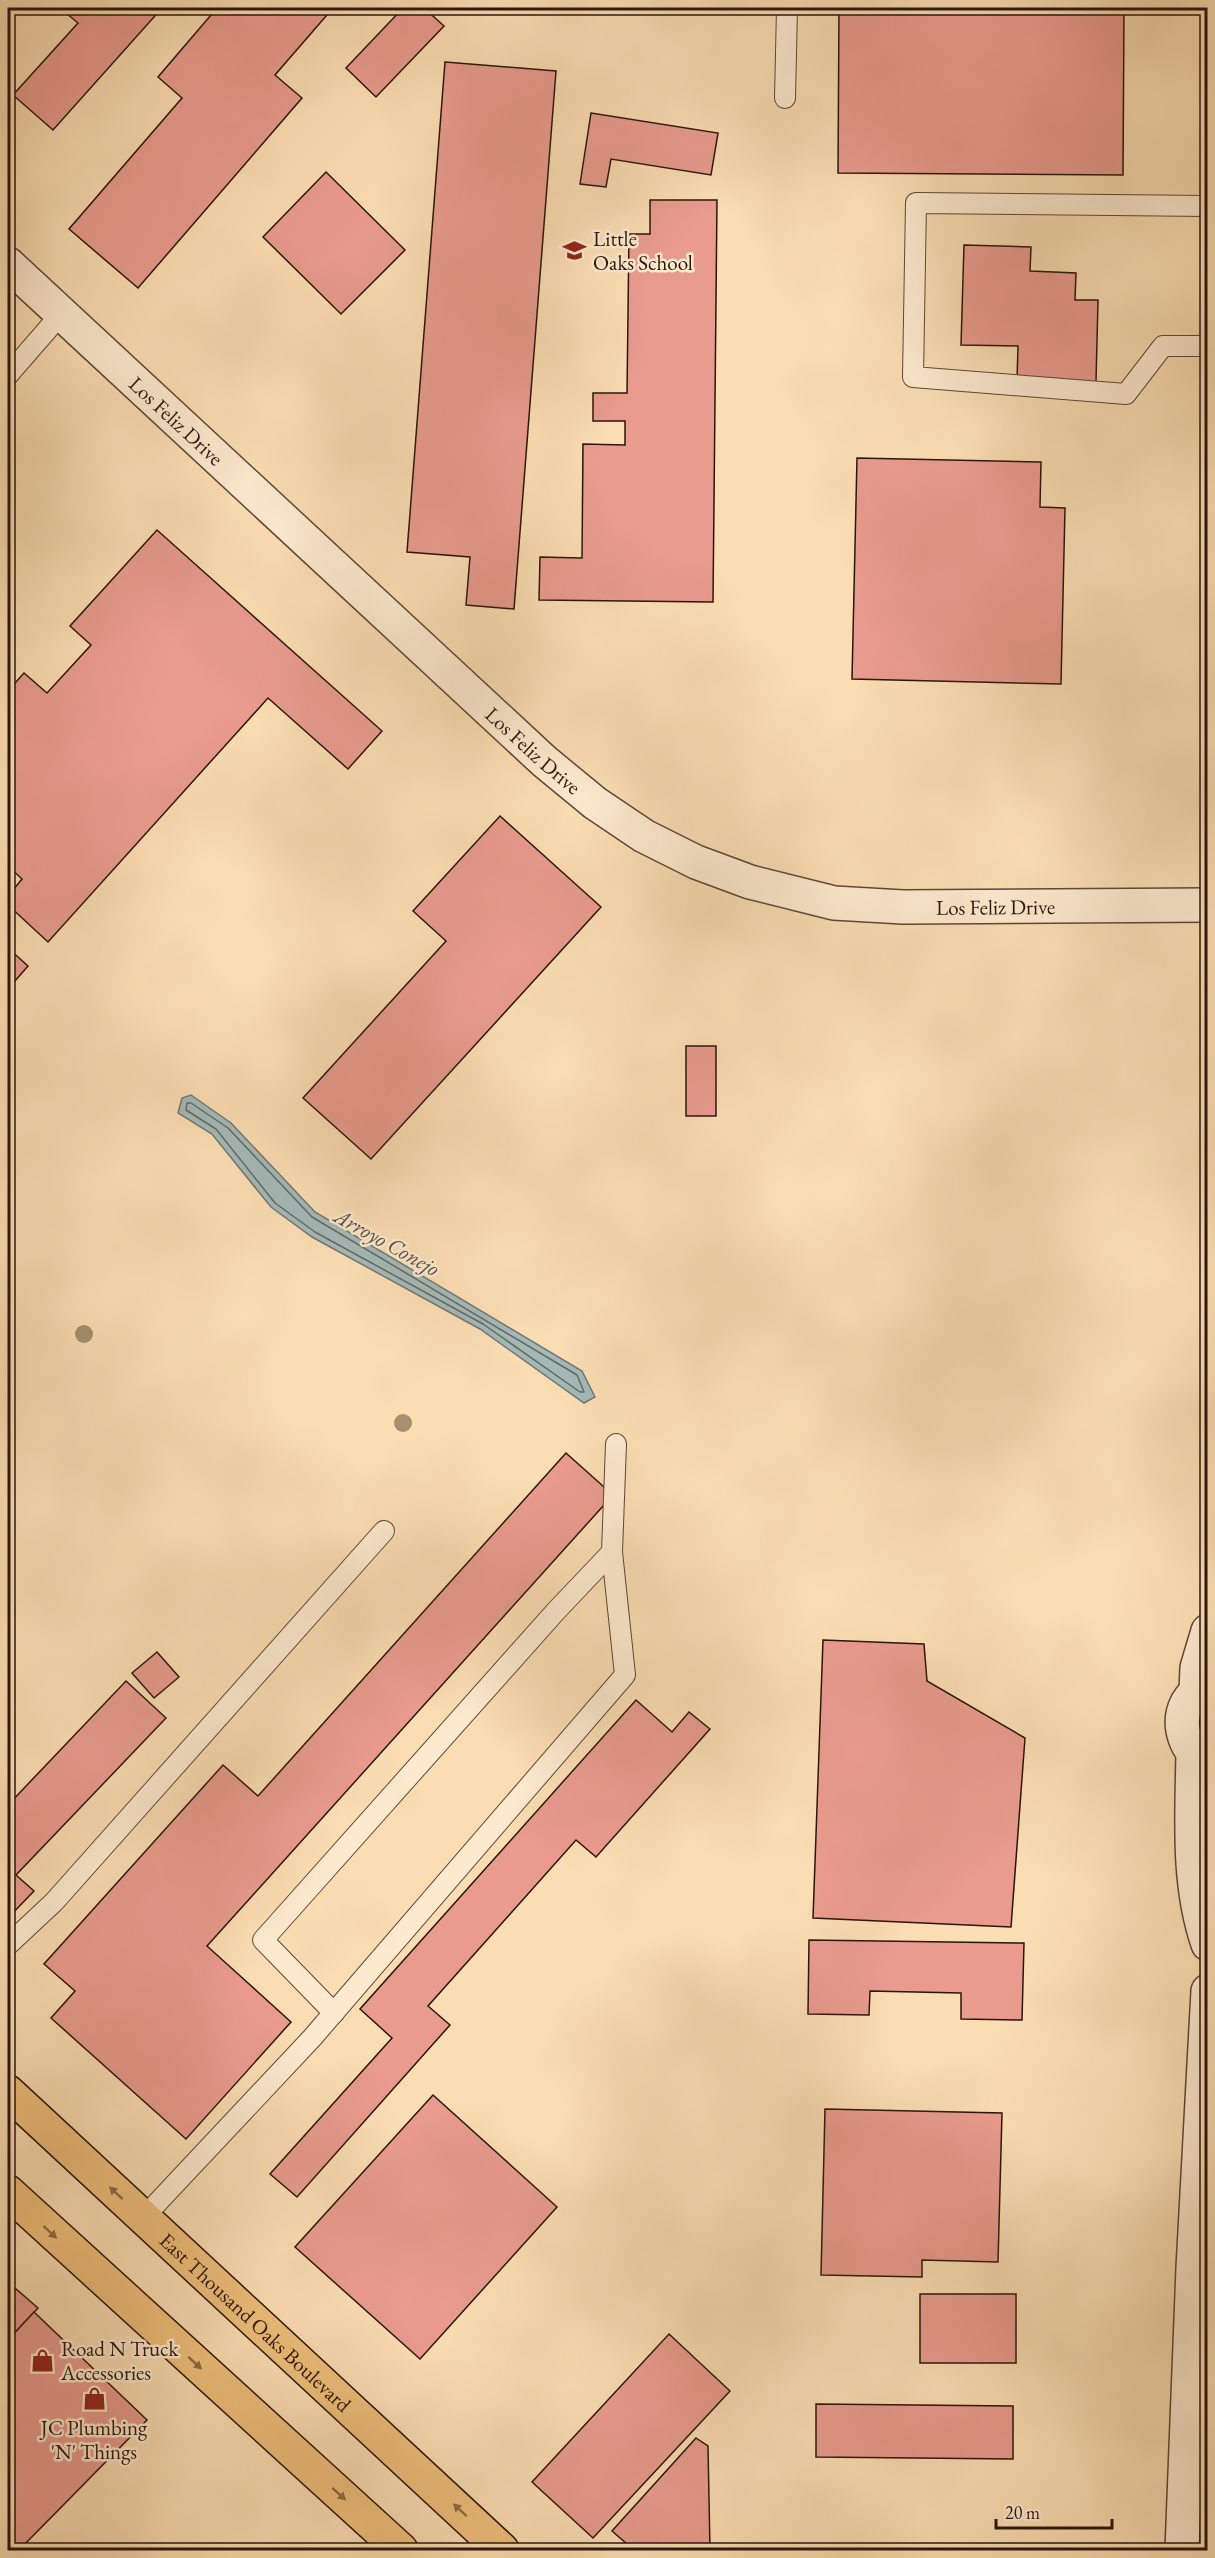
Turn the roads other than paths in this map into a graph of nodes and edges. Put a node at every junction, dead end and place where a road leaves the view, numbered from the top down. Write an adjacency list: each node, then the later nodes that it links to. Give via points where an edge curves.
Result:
1 (787, 8): 2 (lane)
2 (785, 98)
3 (1208, 206): 6 (lane, via 916,203 913,377 1126,394 1163,346)
4 (8, 264): 5 (street, Los Feliz Drive)
5 (61, 314): 7 (lane); 8 (street, Los Feliz Drive, via 544,761 644,836 696,862 750,882 834,903 903,907)
6 (1208, 346)
7 (8, 375)
8 (1208, 904)
9 (616, 1444): 11 (lane)
10 (384, 1531): 16 (lane, via 54,1902)
11 (612, 1552): 18 (lane, via 625,1675); 18 (lane, via 263,1940)
12 (1208, 1631): 13 (street, via 1197,1668)
13 (1202, 1687): 14 (street, via 1188,1702 1182,1725 1188,1745)
14 (1200, 1758): 15 (street, via 1191,1815 1198,1916)
15 (1208, 1944)
16 (8, 1946)
17 (1208, 1990): 24 (street)
18 (333, 2013): 21 (lane)
19 (8, 2092): 21 (main road, East Thousand Oaks Boulevard, one-way to 19)
20 (8, 2193): 22 (main road, one-way to 22)
21 (143, 2218): 23 (main road, East Thousand Oaks Boulevard, one-way to 21)
22 (401, 2550)
23 (502, 2550)
24 (1182, 2550)

